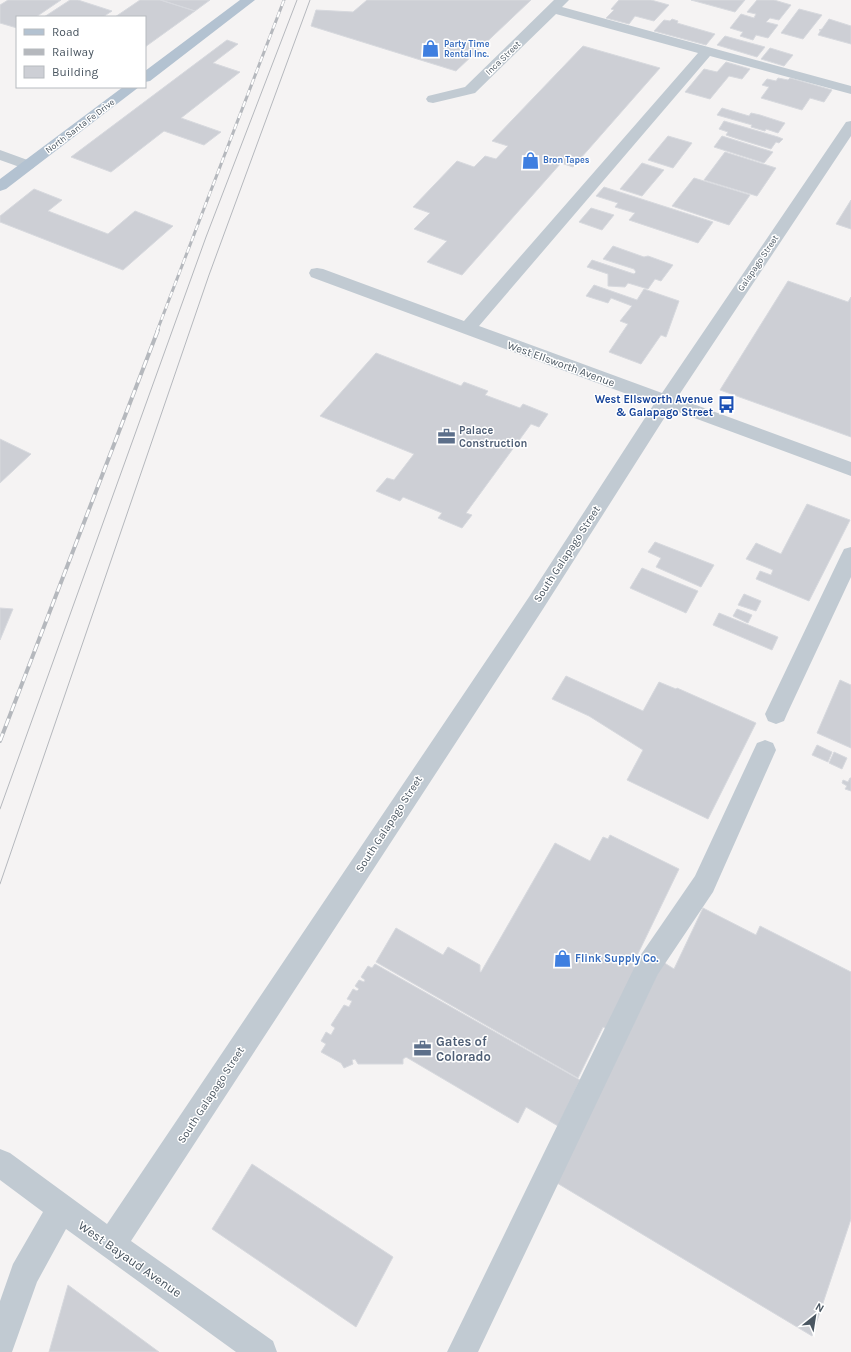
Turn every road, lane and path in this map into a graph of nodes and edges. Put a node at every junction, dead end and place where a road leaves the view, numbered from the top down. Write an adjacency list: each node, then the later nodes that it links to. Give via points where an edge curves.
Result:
1 (248, 0): 4 (main road)
2 (558, 5): 3 (street); 7 (street, Inca Street, via 470,90)
3 (706, 51): 6 (street); 13 (street)
4 (146, 77)
5 (131, 88): 10 (main road, North Santa Fe Drive)
6 (851, 90)
7 (433, 99)
8 (850, 130): 14 (street, Galapago Street)
9 (0, 155): 10 (street)
10 (28, 165): 11 (main road, North Santa Fe Drive)
11 (0, 186)
12 (317, 273): 13 (street, West Ellsworth Avenue)
13 (467, 329): 14 (street, West Ellsworth Avenue)
14 (665, 402): 15 (street, West Ellsworth Avenue); 21 (street, South Galapago Street, via 536,603)
15 (851, 469)
16 (851, 555): 17 (street)
17 (776, 714)
18 (765, 750): 24 (street, via 704,884 649,965)
19 (0, 1163): 20 (street, West Bayaud Avenue)
20 (61, 1209): 21 (street, West Bayaud Avenue); 22 (street, via 24,1275)
21 (111, 1245): 23 (street, West Bayaud Avenue)
22 (0, 1344)
23 (262, 1352)
24 (462, 1352)

